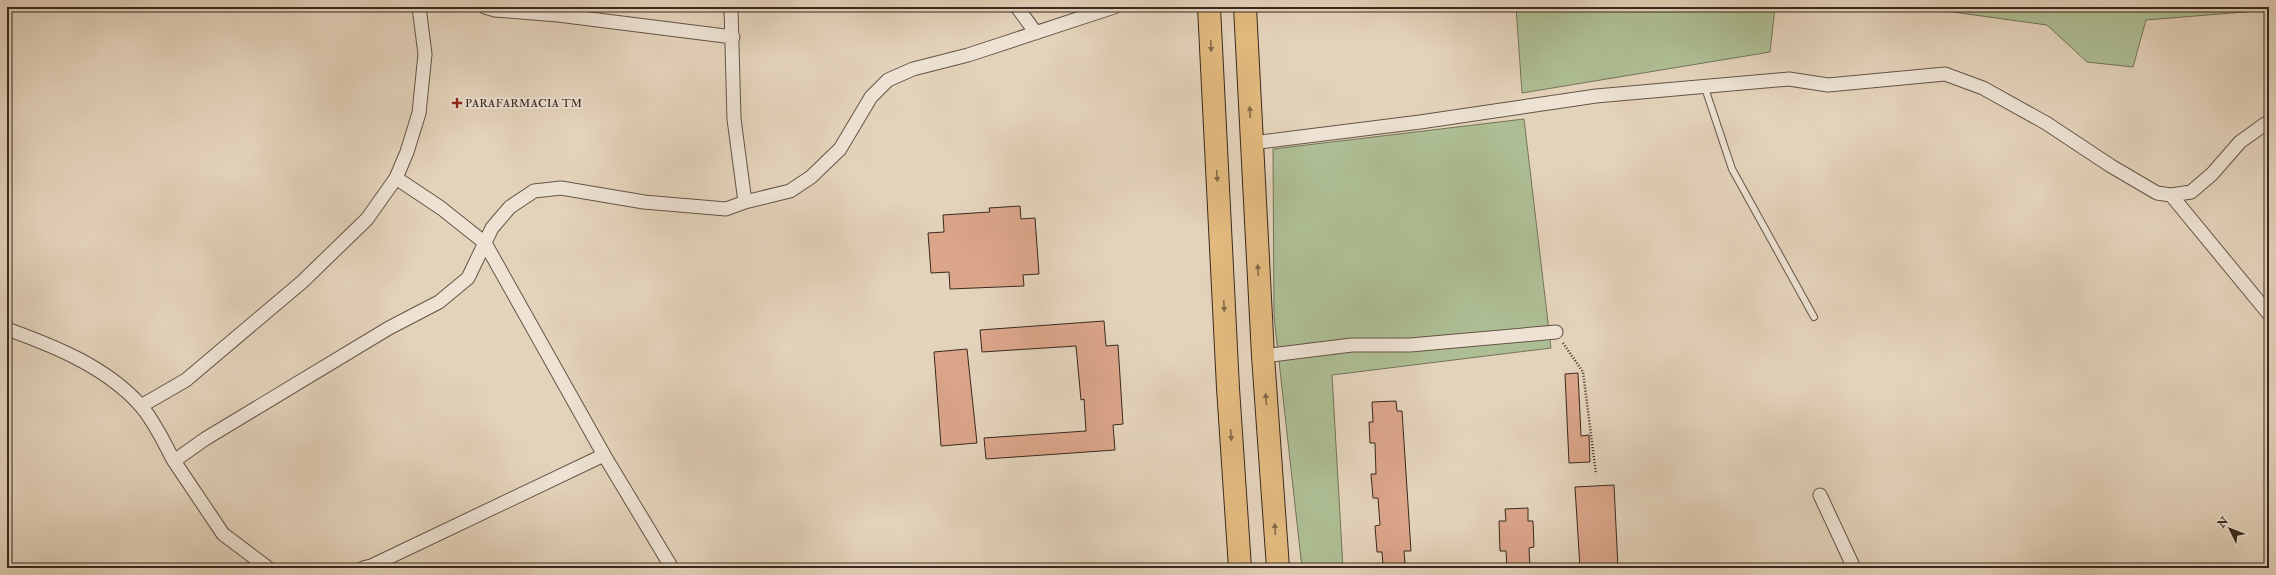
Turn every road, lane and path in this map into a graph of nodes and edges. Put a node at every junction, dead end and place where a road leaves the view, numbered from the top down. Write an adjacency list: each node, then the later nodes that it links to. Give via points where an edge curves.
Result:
1 (419, 7): 13 (street, via 425,54 419,113)
2 (485, 7): 9 (street)
3 (731, 7): 9 (street)
4 (1017, 7): 8 (street)
5 (1114, 7): 8 (street)
6 (1209, 7): 30 (highway, one-way to 30, via 1228,388)
7 (1245, 7): 12 (highway, one-way to 7)
8 (1036, 33): 15 (street, via 968,55 913,69 888,80 871,97 840,149 811,177 790,191)
9 (734, 37): 15 (street, via 734,119)
10 (1705, 88): 12 (street, via 1596,96); 14 (street, via 1789,79 1828,85 1945,74 1983,88 2046,123 2157,194); 18 (lane, via 1732,169)
11 (2269, 124): 14 (street, via 2265,124 2240,142 2212,174 2191,192)
12 (1252, 143): 21 (highway, one-way to 12)
13 (396, 178): 16 (street, via 441,208); 22 (street, via 367,219 302,282 186,380)
14 (2171, 195): 17 (street)
15 (744, 202): 16 (street, via 726,210 644,202 561,188 534,192 510,207 492,228)
16 (485, 243): 23 (street); 24 (street, via 468,278 439,302 389,328 212,434)
17 (2269, 314)
18 (1814, 317)
19 (7, 329): 22 (street, via 54,346 99,370)
20 (1556, 332): 21 (street, via 1410,345 1352,345); 25 (path, via 1582,372)
21 (1263, 356): 31 (highway, one-way to 21)
22 (141, 406): 24 (street)
23 (604, 455): 28 (street); 29 (street)
24 (174, 461): 27 (street, via 223,534)
25 (1596, 474)
26 (1820, 495): 32 (street)
27 (268, 568)
28 (363, 568)
29 (672, 568)
30 (1240, 568)
31 (1278, 568)
32 (1854, 568)

